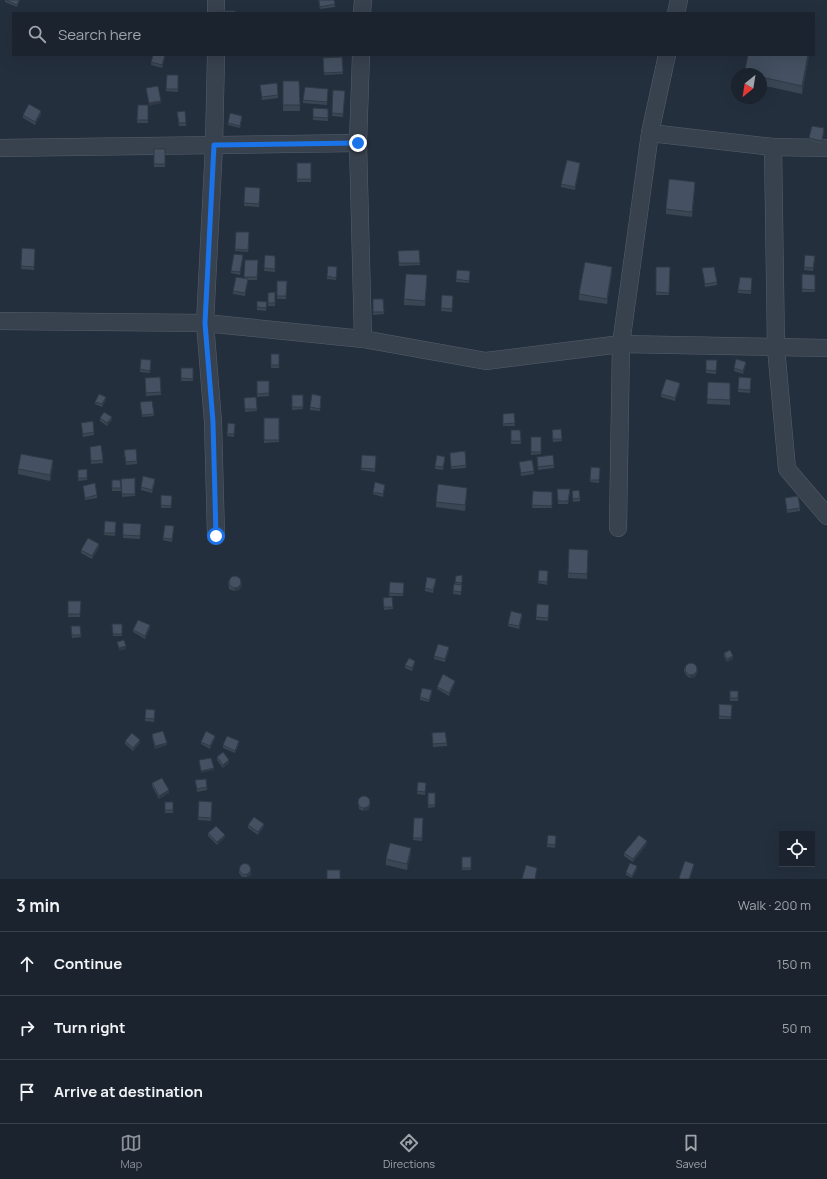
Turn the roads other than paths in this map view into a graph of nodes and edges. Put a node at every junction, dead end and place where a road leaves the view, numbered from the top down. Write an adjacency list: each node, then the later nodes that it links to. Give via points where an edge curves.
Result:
1 (216, 0): 4 (street)
2 (363, 0): 5 (street)
3 (679, 0): 6 (street)
4 (216, 12)
5 (362, 12)
6 (676, 12)
7 (216, 56): 12 (street)
8 (361, 56): 11 (street)
9 (667, 56): 10 (street)
10 (650, 133): 13 (street); 19 (street)
11 (358, 143): 12 (street); 18 (street)
12 (214, 145): 14 (street); 17 (street)
13 (773, 147): 15 (street); 20 (street)
14 (0, 148)
15 (827, 148)
16 (0, 321): 17 (street)
17 (205, 323): 18 (street); 24 (street, via 213,422)
18 (363, 340): 19 (street, via 486,361)
19 (621, 344): 20 (street); 23 (street)
20 (776, 348): 21 (street); 22 (street, via 787,469)
21 (827, 348)
22 (827, 516)
23 (618, 528)
24 (216, 536)

